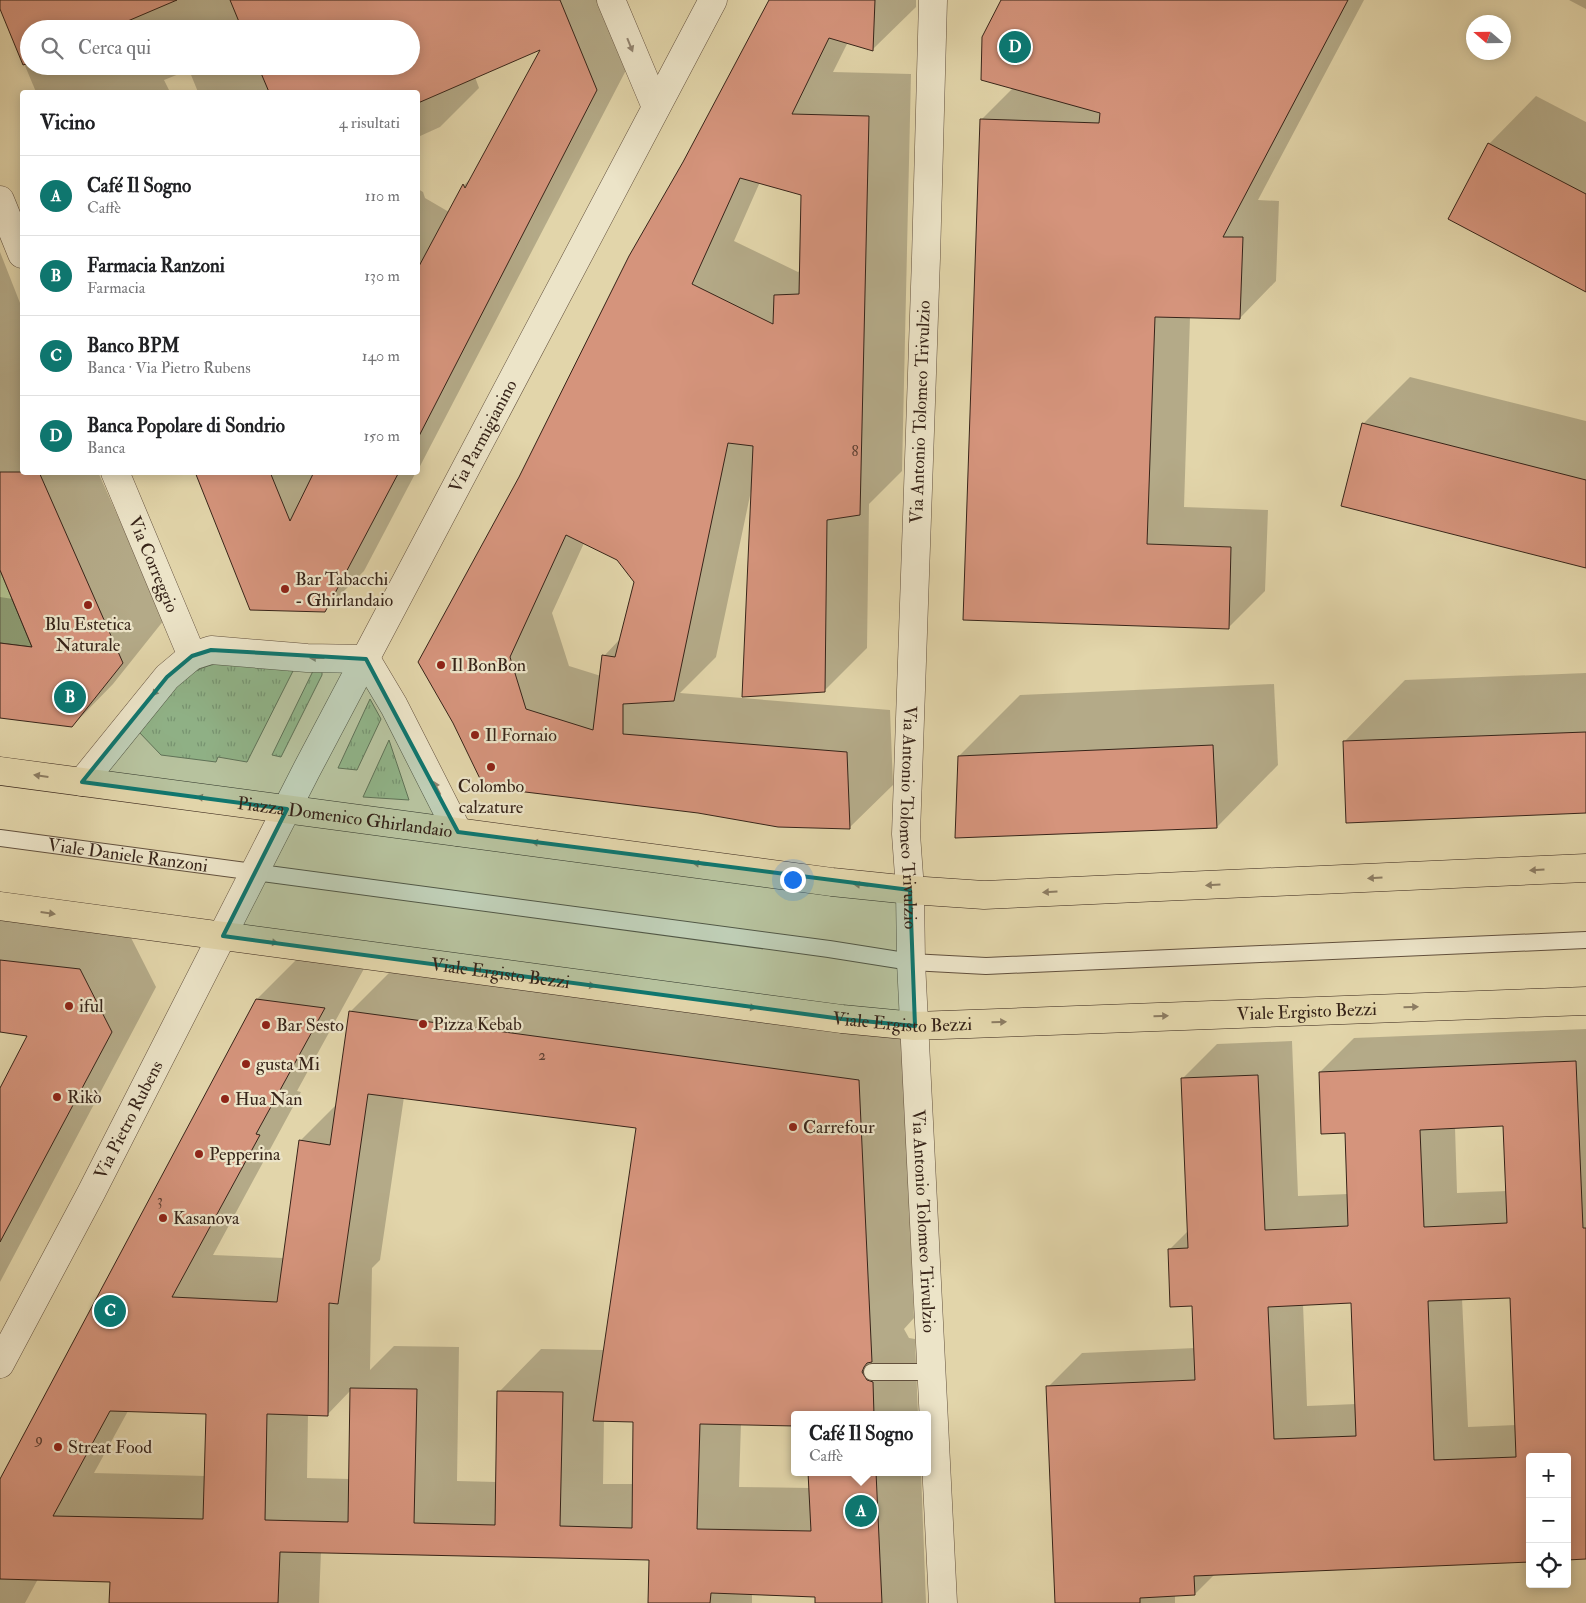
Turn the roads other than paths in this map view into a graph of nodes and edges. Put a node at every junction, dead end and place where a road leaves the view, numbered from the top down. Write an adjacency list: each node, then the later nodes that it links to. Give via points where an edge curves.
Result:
1 (611, 0): 4 (street, one-way to 4)
2 (713, 0): 4 (street, Via Parmigianino)
3 (933, 0): 17 (street, Via Antonio Tolomeo Trivulzio, via 907,824)
4 (656, 108): 9 (street, Via Parmigianino)
5 (0, 200): 6 (street)
6 (20, 249)
7 (116, 475): 8 (street, Via Correggio)
8 (192, 656): 9 (street, one-way to 8, via 211,650); 11 (street, one-way to 11, via 167,677)
9 (366, 659): 12 (street, Via Parmigianino); 13 (street, Piazza Domenico Ghirlandaio, one-way to 9, via 394,706)
10 (0, 771): 11 (main road, one-way to 10)
11 (82, 782): 12 (main road, Piazza Domenico Ghirlandaio, one-way to 11)
12 (287, 809): 13 (main road, Piazza Domenico Ghirlandaio); 16 (street, Via Parmigianino)
13 (458, 832): 17 (main road, one-way to 13)
14 (0, 838): 16 (lane, Viale Daniele Ranzoni)
15 (1586, 868): 17 (main road, one-way to 17, via 984,895)
16 (255, 872): 19 (street, Via Pietro Rubens); 21 (lane)
17 (910, 890): 21 (street, Via Antonio Tolomeo Trivulzio)
18 (0, 906): 19 (main road, one-way to 19)
19 (222, 936): 23 (main road, Viale Ergisto Bezzi, one-way to 23); 24 (street, Via Pietro Rubens)
20 (1586, 940): 21 (lane, via 986,966)
21 (911, 962): 23 (street, Via Antonio Tolomeo Trivulzio)
22 (1586, 1001): 23 (main road, Viale Ergisto Bezzi, one-way to 22)
23 (915, 1026): 26 (street, Via Antonio Tolomeo Trivulzio)
24 (0, 1364)
25 (872, 1372): 26 (lane)
26 (932, 1372): 27 (street, Via Antonio Tolomeo Trivulzio)
27 (943, 1603)

